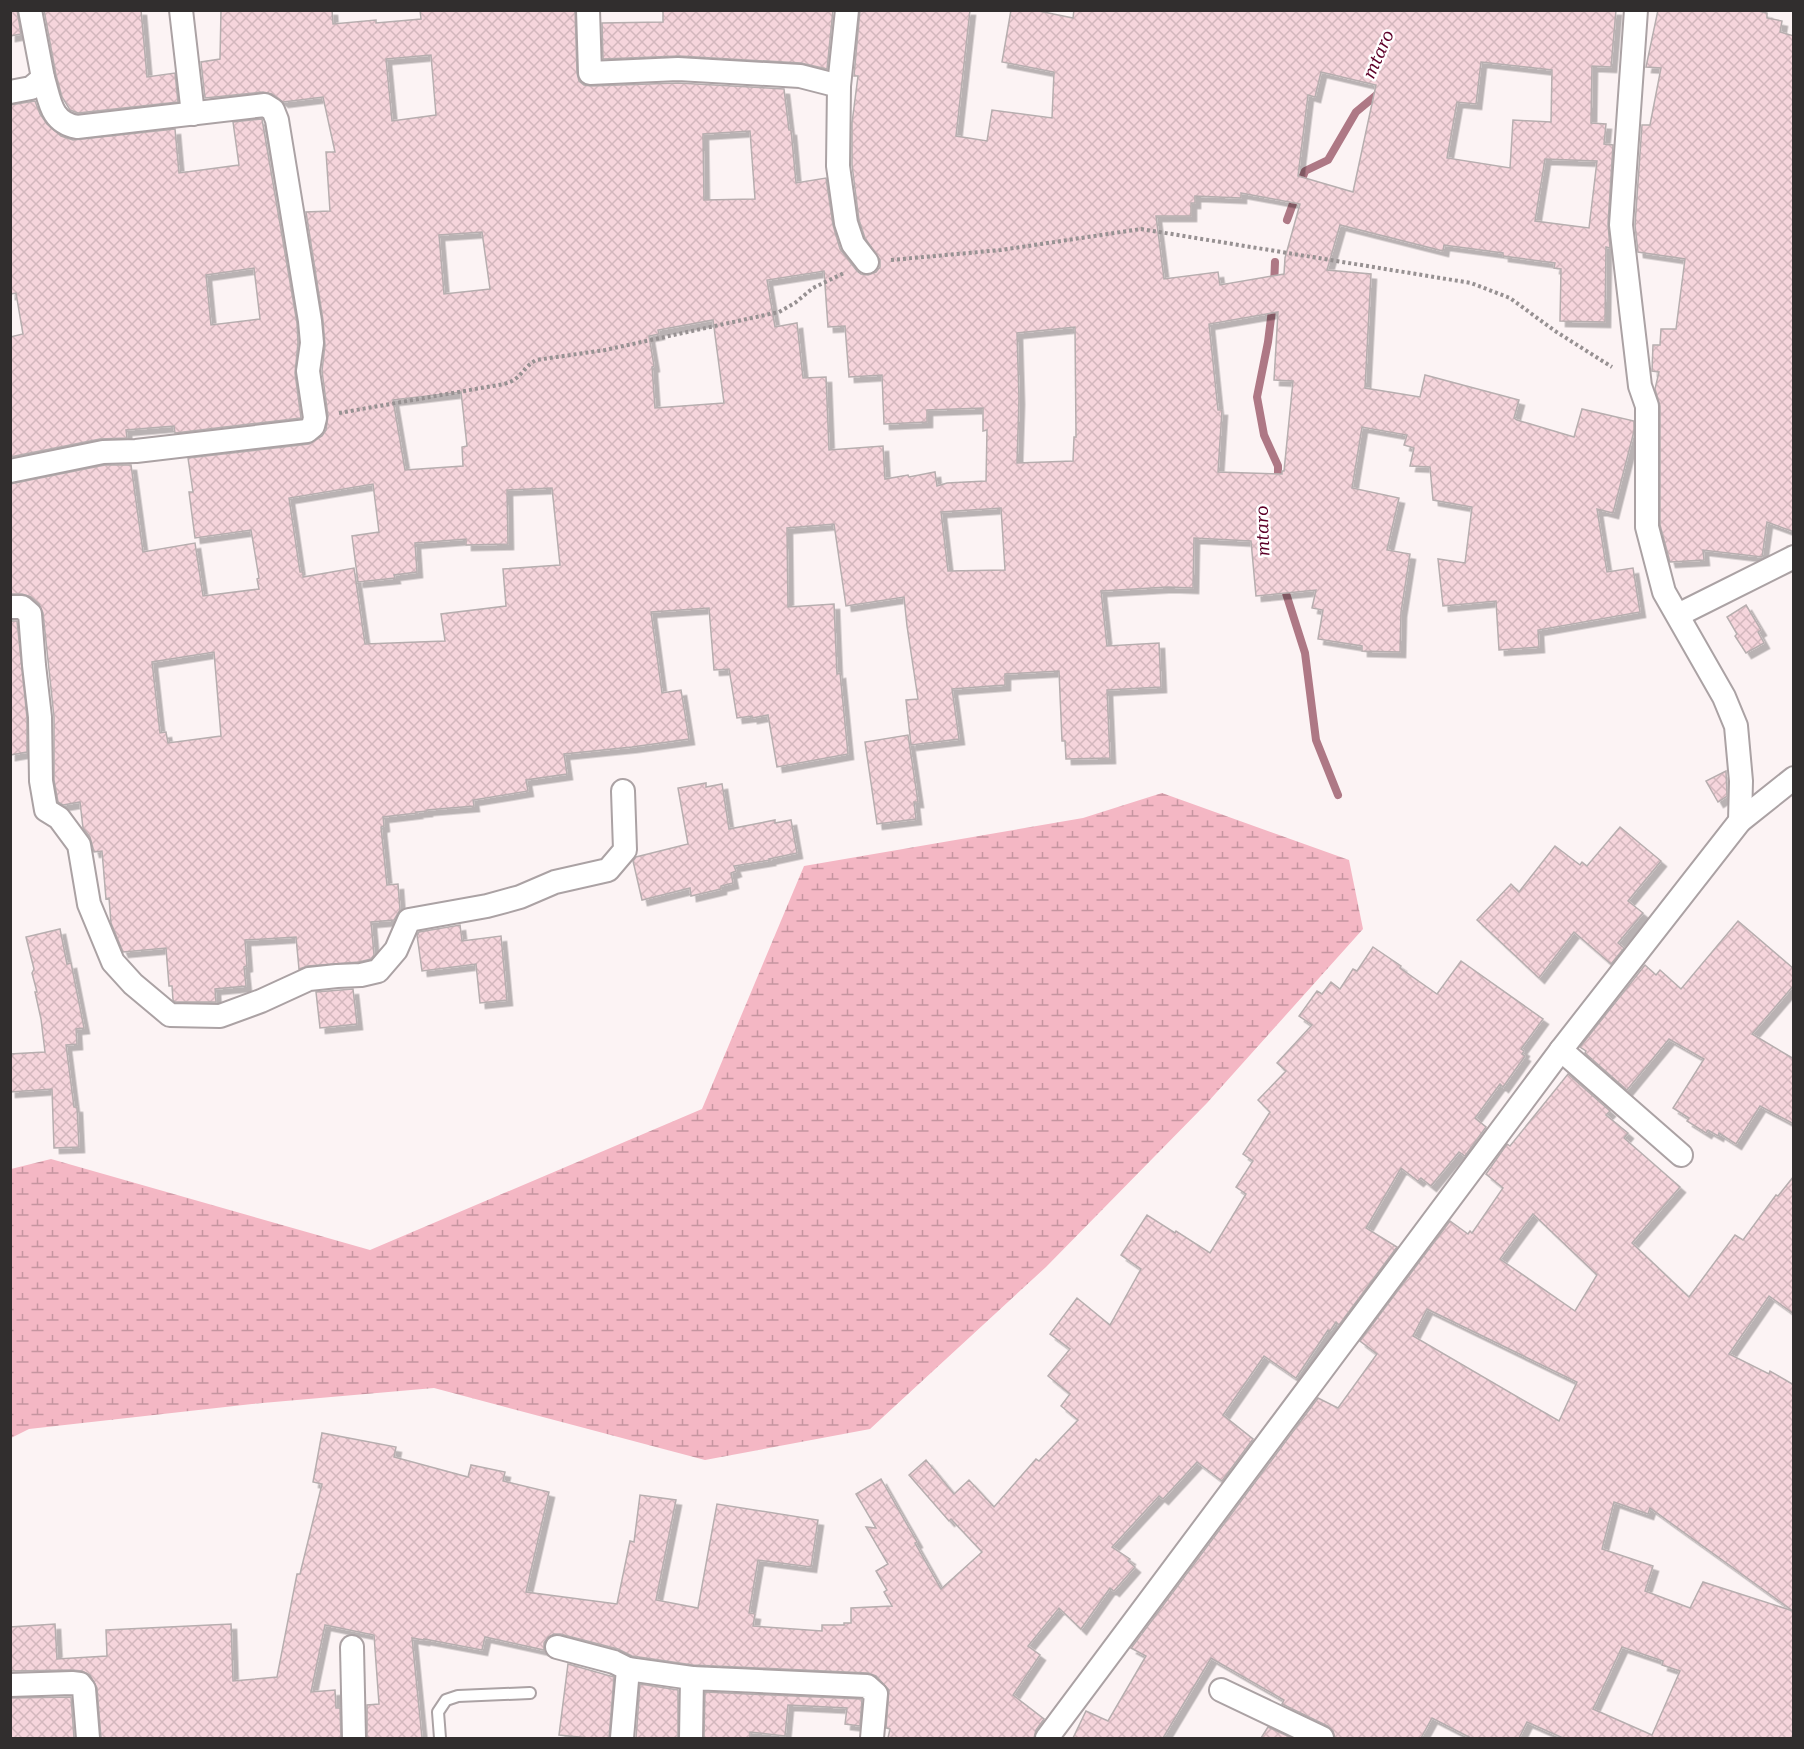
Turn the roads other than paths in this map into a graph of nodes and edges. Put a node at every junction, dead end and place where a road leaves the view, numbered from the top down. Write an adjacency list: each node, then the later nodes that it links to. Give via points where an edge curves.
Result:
1 (30, 10): 6 (street)
2 (181, 10): 9 (street)
3 (588, 10): 7 (street, via 590,73 678,69 778,74)
4 (846, 10): 7 (street)
5 (1636, 10): 14 (street, via 1621,225 1640,386 1647,406 1647,526 1664,592)
6 (43, 78): 8 (street, via 31,88); 9 (street, via 54,114 67,125)
7 (839, 87): 10 (street, via 838,166 846,223 853,244)
8 (10, 92)
9 (193, 114): 11 (street, via 266,105 277,120 310,321 308,371 313,426 307,430 103,452)
10 (867, 262)
11 (10, 471)
12 (1794, 557): 14 (street)
13 (10, 607): 16 (street, via 22,607 30,614 40,717 40,781 46,810 59,818 79,845 89,904 113,962 170,1015 220,1016 309,979 378,971 396,950 410,920 487,906 555,882 608,870 625,850)
14 (1677, 615): 17 (street, via 1724,697 1736,726)
15 (1794, 778): 17 (street)
16 (623, 791)
17 (1740, 820): 18 (street)
18 (1561, 1050): 19 (street); 33 (street)
19 (1681, 1155)
20 (352, 1647): 28 (street)
21 (557, 1647): 22 (street)
22 (628, 1669): 23 (street); 30 (street)
23 (692, 1678): 31 (street); 32 (street, via 867,1686 876,1694)
24 (10, 1685): 27 (street, via 81,1684)
25 (1221, 1690): 34 (street)
26 (530, 1693): 29 (lane, via 446,1700 438,1712)
27 (88, 1738)
28 (354, 1738)
29 (440, 1738)
30 (622, 1738)
31 (691, 1738)
32 (872, 1738)
33 (1047, 1738)
34 (1322, 1738)

